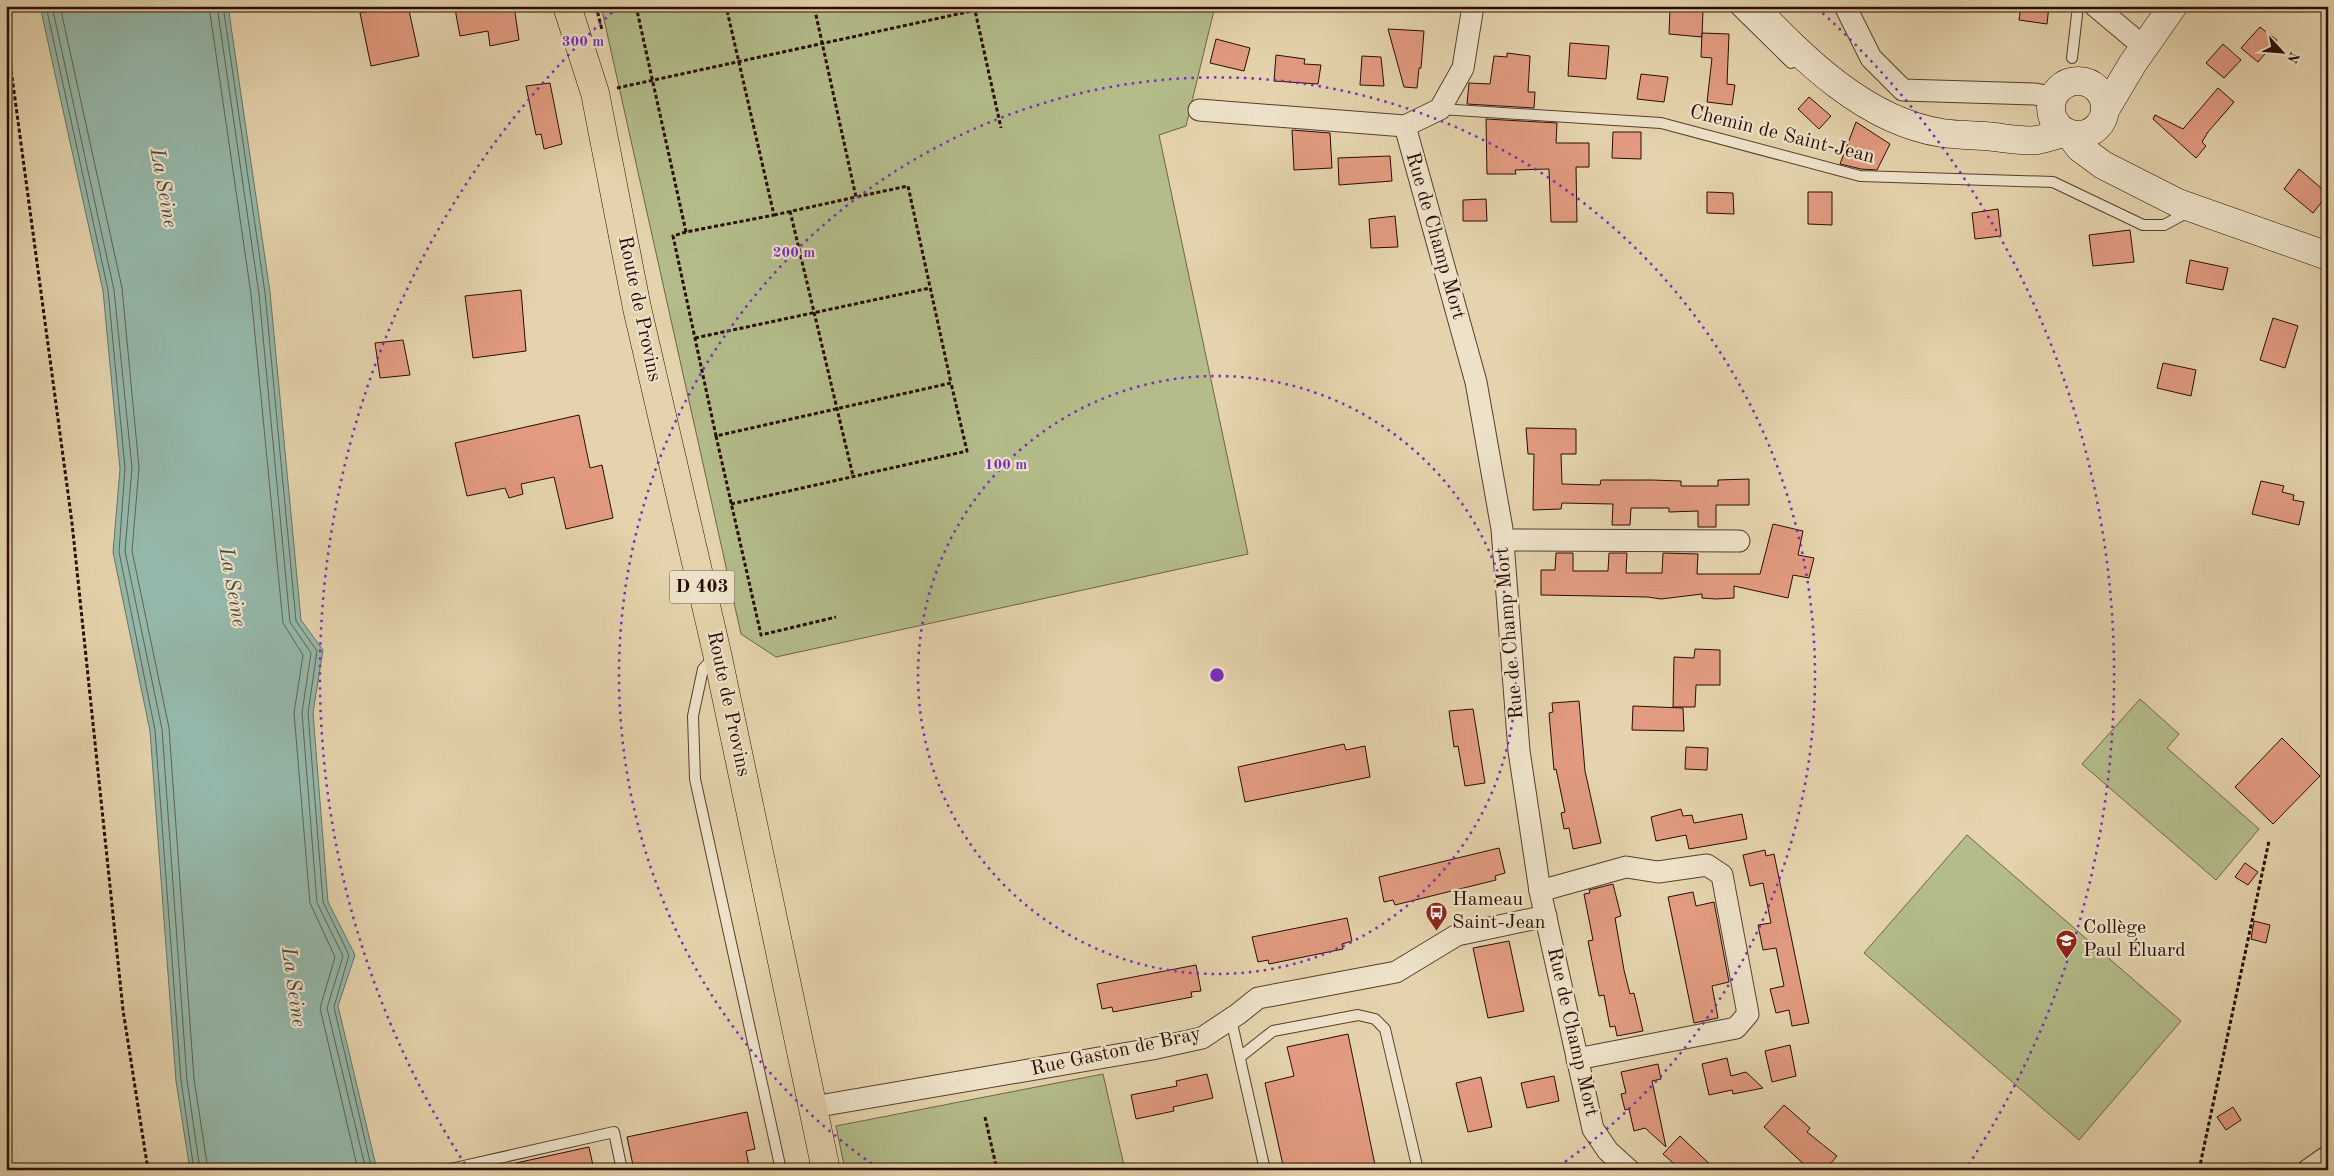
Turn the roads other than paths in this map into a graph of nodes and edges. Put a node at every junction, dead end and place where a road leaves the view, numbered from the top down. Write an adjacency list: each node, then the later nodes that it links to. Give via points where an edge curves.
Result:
1 (567, 6): 27 (main road, Route de Provins / D 403, via 595,94 637,308)
2 (1473, 6): 14 (street, via 1463,68)
3 (1733, 6): 11 (lane, via 1768,43)
4 (1753, 6): 19 (street, via 1798,53 1834,82 1882,112)
5 (1846, 6): 13 (street, via 1871,58 1904,90 2035,94)
6 (2078, 6): 10 (lane)
7 (2095, 6): 9 (street)
8 (2173, 6): 9 (street)
9 (2139, 55): 12 (street); 16 (street)
10 (2072, 58)
11 (1802, 72)
12 (2094, 86): 13 (street, via 2087,82 2068,83); 16 (street, via 2103,98)
13 (2052, 103): 20 (street, via 2056,124); 21 (street)
14 (1440, 109): 17 (street, Rue de Champ Mort); 23 (lane, Chemin de Saint-Jean, via 1661,123 1860,176 2053,182 2143,225 2164,225)
15 (1199, 110): 17 (street)
16 (2102, 118): 20 (street, via 2086,134); 22 (street, via 2110,154)
17 (1404, 126): 25 (street, Rue de Champ Mort, via 1476,382)
18 (1886, 126): 19 (lane)
19 (1919, 126): 21 (street, via 1941,133)
20 (2068, 133): 21 (street, via 2036,140); 22 (street, via 2080,148)
21 (2001, 138)
22 (2124, 175): 23 (street)
23 (2193, 209): 24 (street)
24 (2328, 256)
25 (1502, 540): 26 (street); 28 (street, Rue de Champ Mort, via 1520,751)
26 (1739, 540)
27 (717, 653): 33 (main road, Route de Provins / D 403); 37 (lane, via 703,669 693,716 695,779)
28 (1540, 892): 29 (street, Rue de Champ Mort); 32 (street, via 1626,867 1658,872 1708,865 1722,875 1748,1014 1736,1028)
29 (1546, 916): 30 (street, Rue Gaston de Bray, via 1457,935 1396,972 1258,998); 32 (street, Rue de Champ Mort)
30 (1231, 1019): 31 (lane); 33 (street, Rue Gaston de Bray, via 1202,1038 1152,1049)
31 (1240, 1057): 39 (lane); 40 (lane, via 1273,1030 1358,1016 1375,1019 1385,1029)
32 (1577, 1059): 41 (street, Rue de Champ Mort, via 1593,1129 1608,1151)
33 (813, 1107): 38 (main road, Route de Provins / D 403)
34 (2328, 1156): 42 (street)
35 (446, 1170): 36 (lane, via 614,1132)
36 (622, 1170)
37 (781, 1170)
38 (826, 1170)
39 (1265, 1170)
40 (1418, 1170)
41 (1629, 1170)
42 (2308, 1170)

